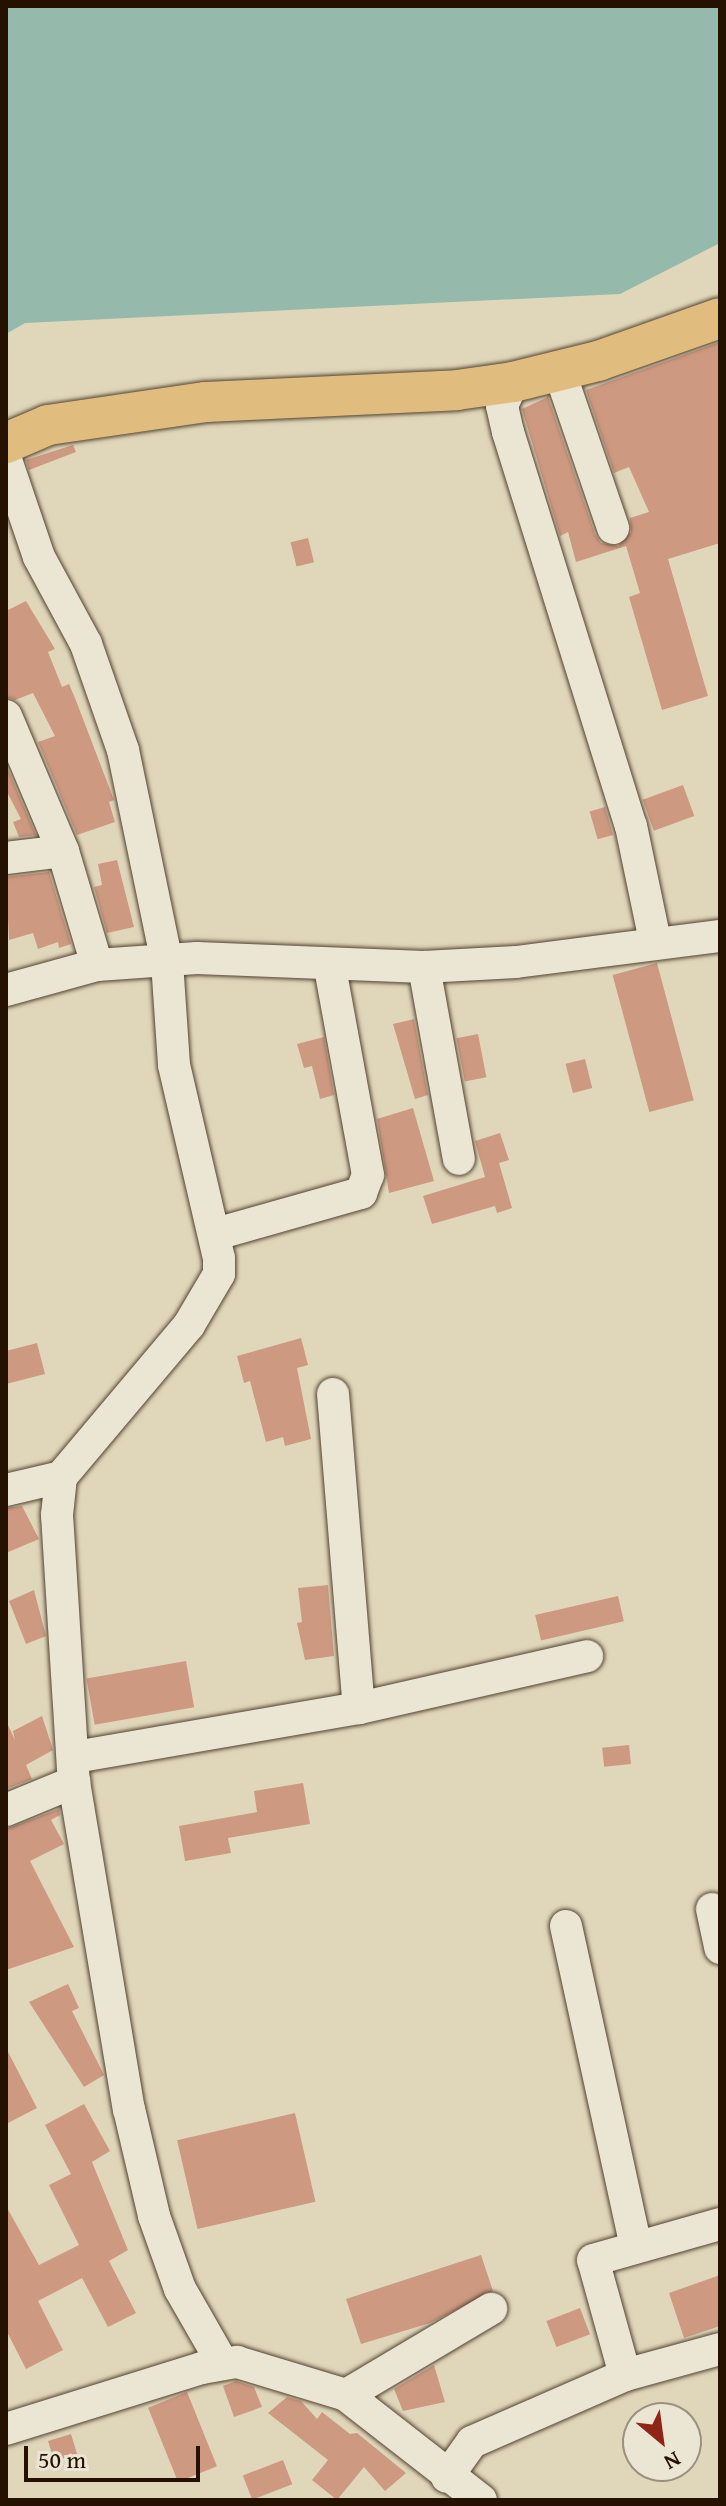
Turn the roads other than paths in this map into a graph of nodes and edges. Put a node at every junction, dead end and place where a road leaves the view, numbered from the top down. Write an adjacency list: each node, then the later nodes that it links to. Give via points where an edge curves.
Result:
1 (720, 318): 2 (main road)
2 (559, 370): 3 (main road); 6 (street)
3 (513, 382): 4 (main road, via 457,390 206,402 48,425); 11 (street, via 502,406 508,432 631,826)
4 (6, 443)
5 (6, 460): 12 (street, via 39,557 86,644 123,750)
6 (613, 528)
7 (6, 716): 8 (street)
8 (63, 851): 9 (street); 13 (street)
9 (6, 858)
10 (720, 936): 11 (street)
11 (655, 941): 15 (street, via 516,962)
12 (167, 962): 13 (street); 14 (street, via 197,958); 18 (street, via 174,1065)
13 (97, 965): 16 (street)
14 (330, 967): 15 (street); 18 (street, via 368,1175 365,1184 361,1193 339,1202)
15 (424, 967): 17 (street)
16 (6, 990)
17 (459, 1159)
18 (216, 1234): 20 (street, via 219,1274 211,1292)
19 (333, 1394): 23 (street)
20 (61, 1477): 21 (street); 24 (street, via 57,1575)
21 (6, 1490)
22 (587, 1656): 23 (street)
23 (359, 1708): 24 (street)
24 (74, 1770): 25 (street); 33 (street, via 113,2028 154,2216 180,2289)
25 (6, 1810)
26 (712, 1909): 28 (street)
27 (566, 1926): 30 (street)
28 (720, 1948)
29 (720, 2224): 30 (street)
30 (636, 2247): 34 (street, via 593,2260)
31 (491, 2309): 35 (street)
32 (720, 2349): 34 (street)
33 (223, 2364): 35 (street, via 237,2362); 36 (street)
34 (625, 2375): 37 (street, via 472,2442)
35 (346, 2395): 37 (street)
36 (6, 2429)
37 (447, 2477): 38 (street)
38 (481, 2500)

